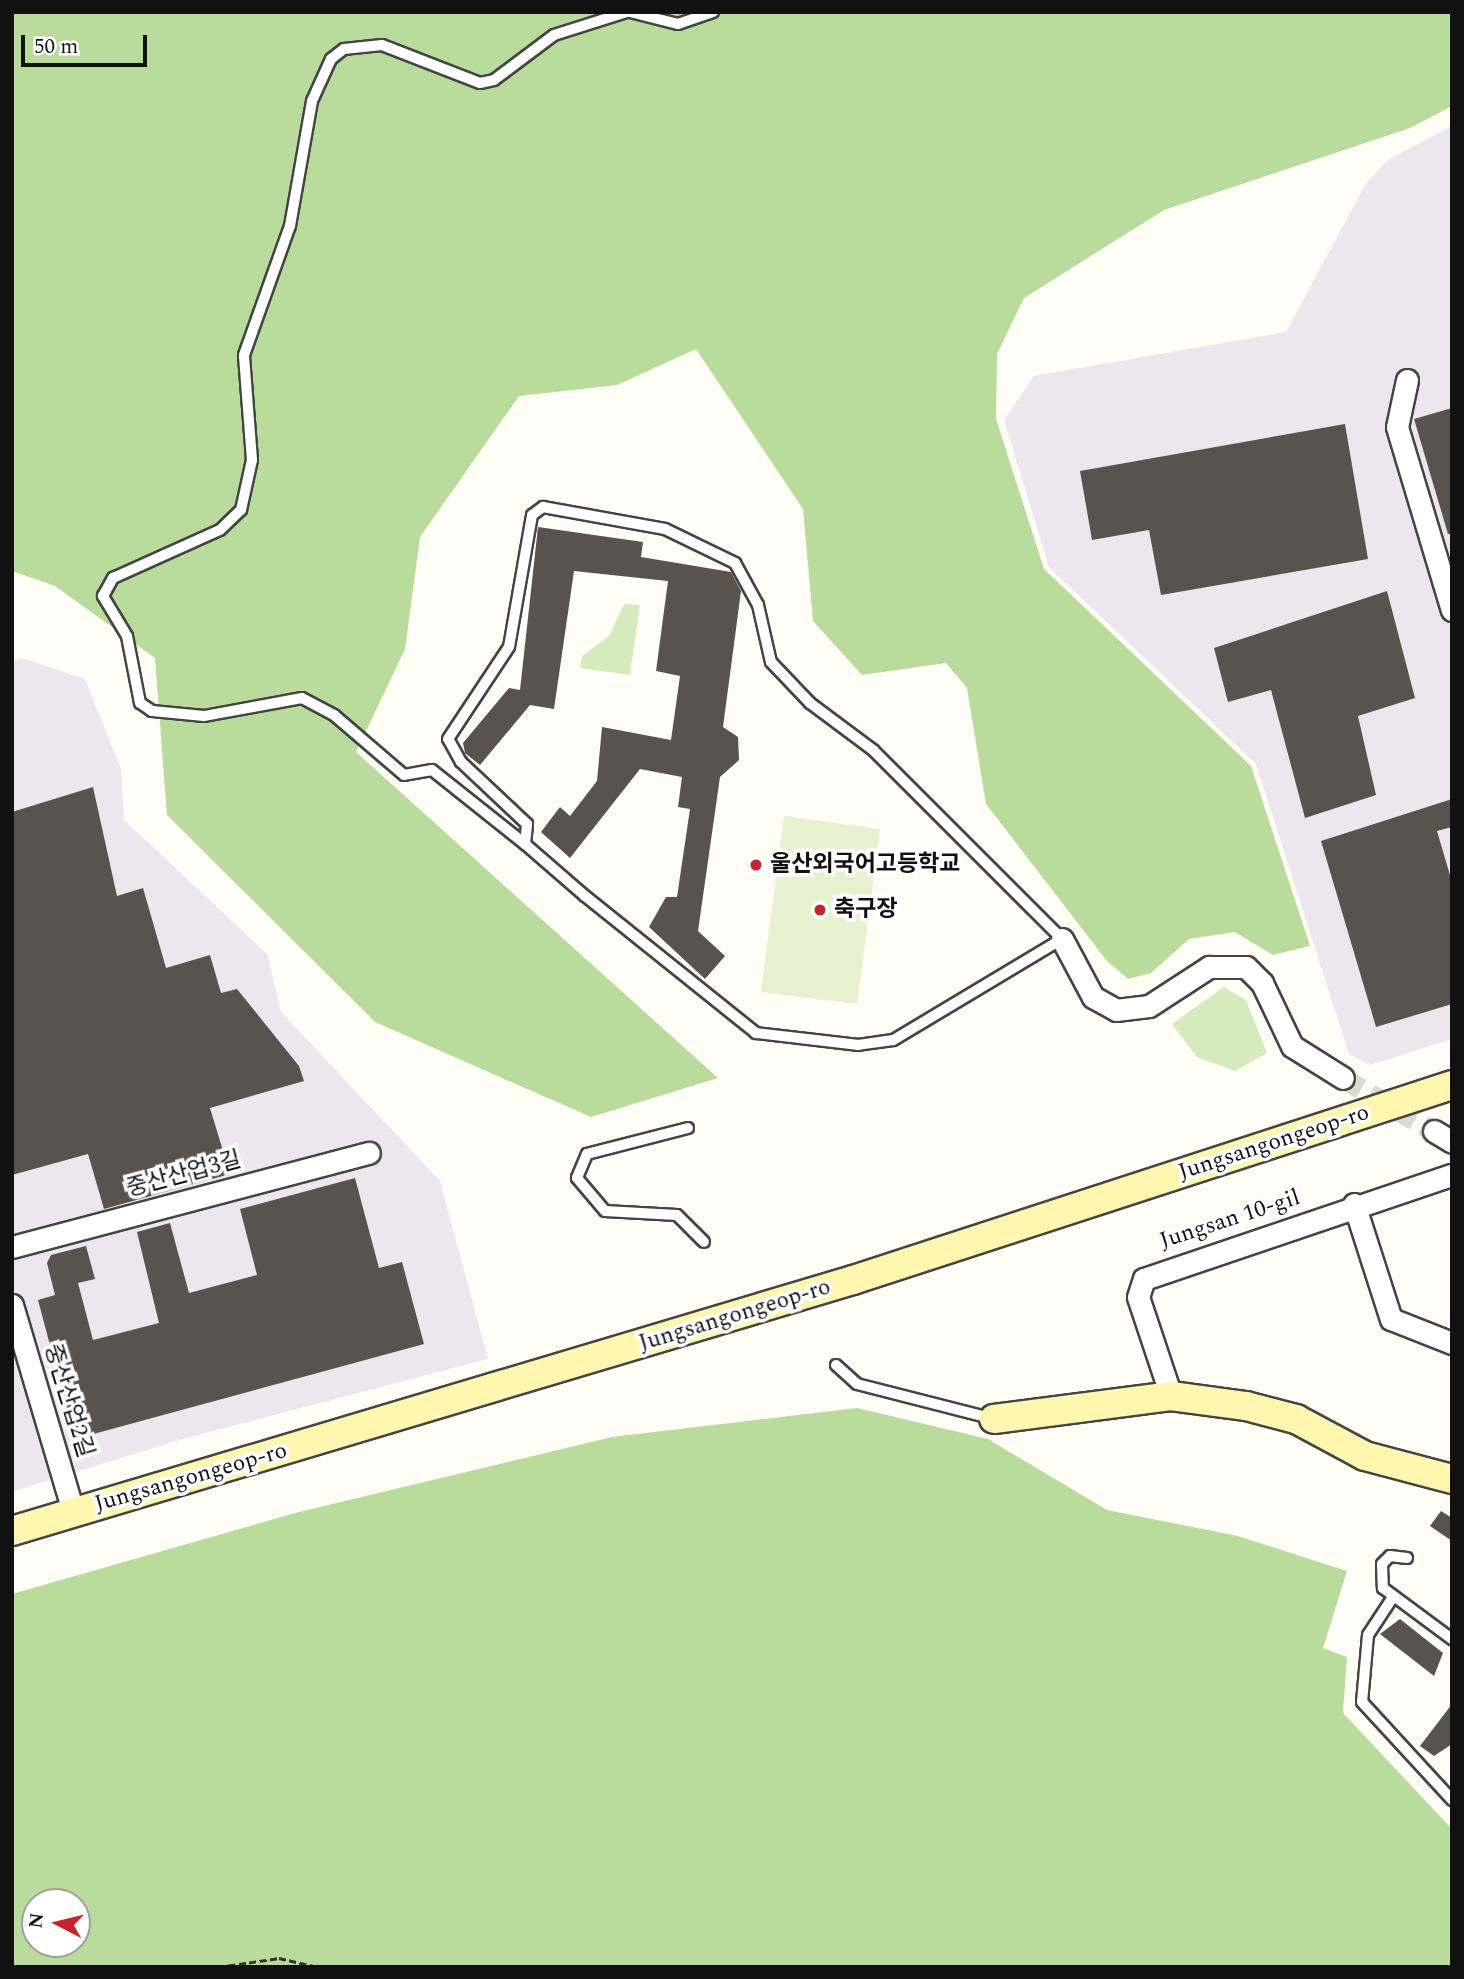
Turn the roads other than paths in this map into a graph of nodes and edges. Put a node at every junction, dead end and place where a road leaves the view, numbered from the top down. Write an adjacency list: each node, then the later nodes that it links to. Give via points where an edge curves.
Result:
1 (629, 12): 2 (lane, via 678,24); 5 (lane, via 554,35 494,80 480,83 382,45 344,49 331,59 312,101 290,226 244,355 252,460 242,510 220,530 113,578 103,596 127,636 140,703 152,711 204,716 302,698 334,715 404,775 432,770)
2 (713, 12)
3 (1407, 380): 4 (street, via 1397,427)
4 (1452, 610)
5 (525, 844): 6 (lane, via 765,1035 883,1045); 6 (lane, via 527,824 461,762 448,739 509,648 532,515 543,508 665,529 735,563 758,605 771,662 810,703 873,750)
6 (1062, 939): 7 (street, via 1093,997 1116,1010 1149,1006 1209,967 1246,967 1262,983 1292,1045)
7 (1343, 1078)
8 (1452, 1085): 21 (street, Jungsangongeop-ro, via 853,1280)
9 (688, 1128): 13 (lane, via 587,1154 577,1178 605,1211 677,1215)
10 (369, 1153): 14 (street, 중산산업3길)
11 (1452, 1175): 12 (street, Jungsan 10-gil)
12 (1354, 1204): 16 (street, via 1391,1319); 18 (street, Jungsan 10-gil, via 1143,1279 1139,1297)
13 (704, 1242)
14 (12, 1247)
15 (12, 1305): 21 (street, 중산산업2길)
16 (1452, 1343)
17 (836, 1365): 19 (lane, via 858,1384)
18 (1171, 1396): 19 (street); 20 (street, via 1296,1419 1365,1457)
19 (994, 1419)
20 (1452, 1479)
21 (73, 1511): 22 (street, Jungsangongeop-ro)
22 (12, 1531)
23 (1407, 1558): 24 (lane, via 1390,1556 1382,1564 1379,1576)
24 (1392, 1597): 25 (lane); 26 (lane, via 1368,1635 1362,1702)
25 (1452, 1639)
26 (1452, 1800)

